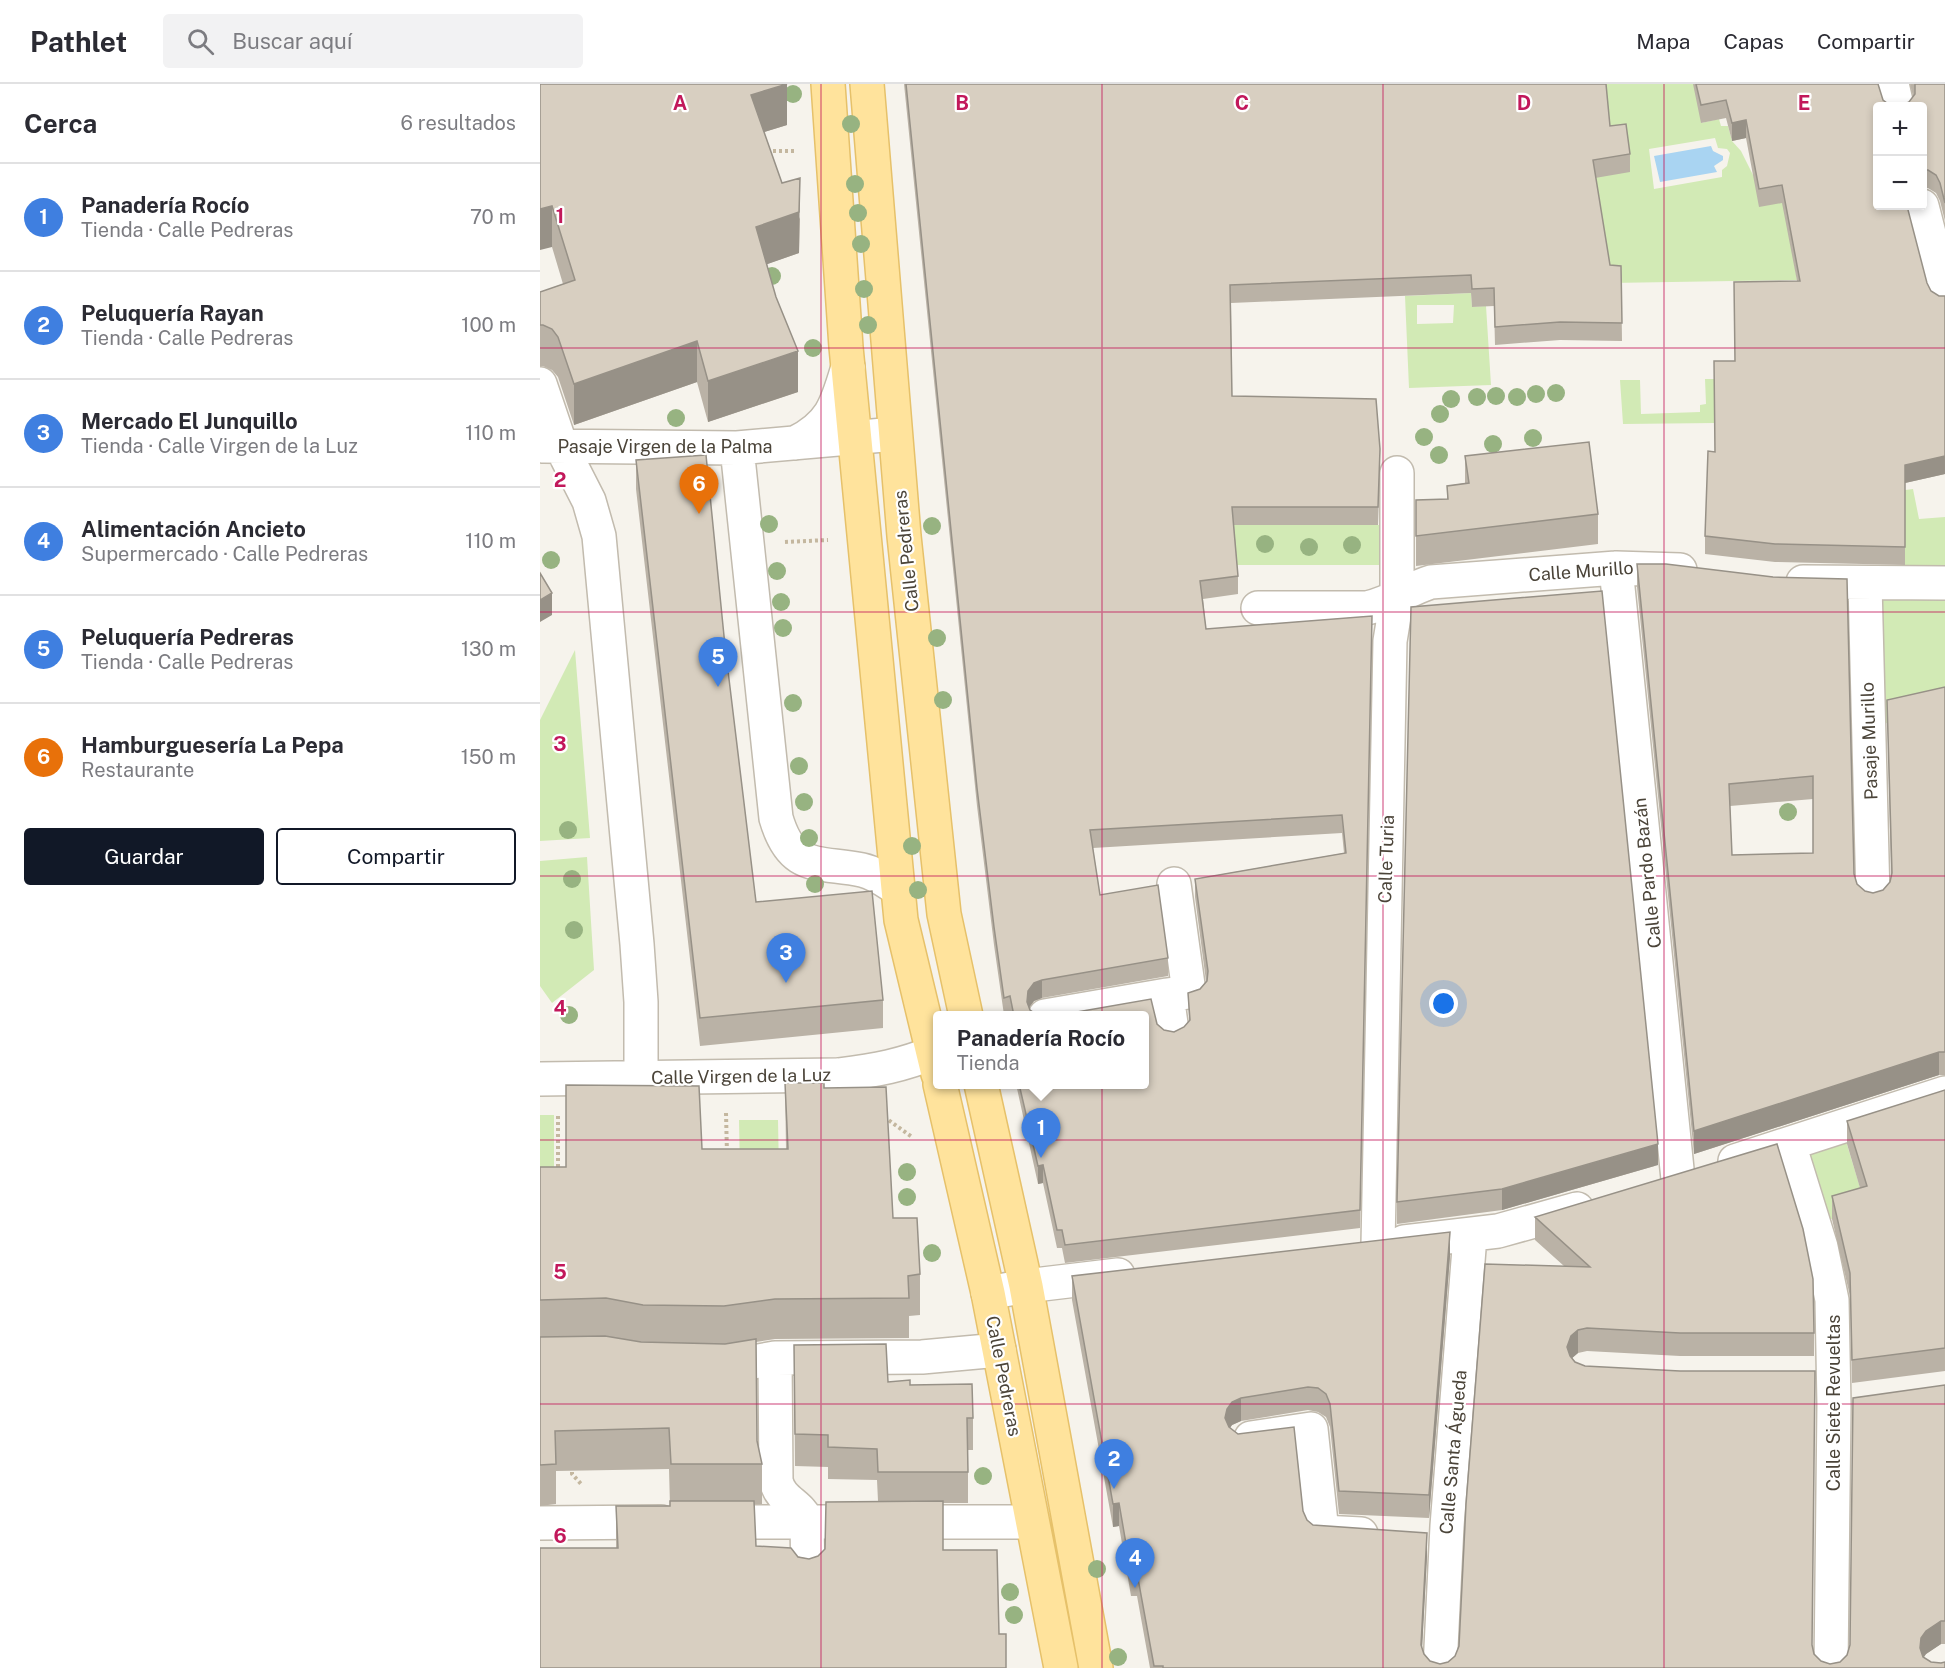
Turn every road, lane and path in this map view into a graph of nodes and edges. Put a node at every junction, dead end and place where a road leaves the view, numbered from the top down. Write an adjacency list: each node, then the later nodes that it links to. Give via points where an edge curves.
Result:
1 (828, 84): 9 (main road)
2 (867, 84): 11 (main road, Calle Pedreras)
3 (1892, 84): 4 (street)
4 (1896, 102)
5 (806, 152): 6 (path, via 776,150)
6 (757, 154)
7 (1923, 210): 8 (street)
8 (1945, 296)
9 (848, 367): 12 (main road); 13 (street, Pasaje Virgen de la Palma, via 830,417 814,433)
10 (540, 384): 14 (street)
11 (895, 434): 12 (street, Pasaje Virgen de la Palma); 28 (main road, Calle Pedreras, via 944,914)
12 (855, 438): 13 (street, Pasaje Virgen de la Palma); 25 (main road)
13 (790, 445): 15 (street, Pasaje Virgen de la Palma)
14 (550, 446): 15 (street, Pasaje Virgen de la Palma); 33 (street, via 589,501 599,536 637,944)
15 (737, 448): 25 (street, via 776,818 782,836 792,851 807,861 825,867 863,870)
16 (1397, 474): 22 (street, Calle Turia)
17 (1616, 568): 18 (street, Calle Murillo, via 1655,567); 22 (street, Calle Murillo, via 1431,582 1413,587); 43 (street, Calle Pardo Bazán)
18 (1708, 574)
19 (1774, 581): 21 (street)
20 (1945, 582): 21 (street)
21 (1864, 584): 26 (street, Pasaje Murillo)
22 (1397, 598): 23 (street, Calle Murillo, via 1367,608); 47 (street, Calle Turia, via 1390,641)
23 (1258, 608)
24 (1174, 884): 27 (street, via 1189,992)
25 (898, 890): 31 (main road, via 901,920)
26 (1873, 897)
27 (1167, 994): 29 (street); 30 (street)
28 (965, 1011)
29 (1095, 1011)
30 (1172, 1031)
31 (933, 1047)
32 (933, 1059): 33 (street, Calle Virgen de la Luz, via 838,1075)
33 (641, 1078): 34 (street, Calle Virgen de la Luz)
34 (540, 1079)
35 (941, 1089): 51 (main road, Calle Pedreras)
36 (982, 1089): 50 (main road, Calle Pedreras)
37 (1945, 1094): 40 (street)
38 (726, 1108): 41 (path)
39 (558, 1110): 42 (path)
40 (1789, 1144): 43 (street); 56 (street, Calle Siete Revueltas, via 1821,1247 1832,1300)
41 (728, 1155)
42 (558, 1173)
43 (1678, 1179): 44 (street)
44 (1644, 1189)
45 (1610, 1199): 46 (street)
46 (1470, 1236): 47 (street); 61 (street, Calle Santa Águeda)
47 (1378, 1245): 48 (street)
48 (1343, 1249)
49 (1143, 1272): 50 (street)
50 (1026, 1286): 51 (street); 64 (main road, Calle Pedreras)
51 (988, 1293): 52 (main road, Calle Pedreras)
52 (999, 1350): 53 (street, via 922,1357); 59 (main road, Calle Pedreras)
53 (775, 1358): 54 (street, via 742,1364); 58 (street, via 776,1481 779,1492 804,1513)
54 (683, 1365)
55 (1798, 1375): 56 (street)
56 (1843, 1394): 66 (street, Calle Siete Revueltas)
57 (1244, 1439): 61 (street, via 1311,1429 1322,1533)
58 (807, 1522): 59 (street); 60 (street); 62 (street)
59 (1031, 1522): 63 (main road, Calle Pedreras)
60 (540, 1523)
61 (1446, 1538): 65 (street, Calle Santa Águeda)
62 (808, 1581)
63 (1061, 1668)
64 (1096, 1668)
65 (1440, 1668)
66 (1831, 1668)

